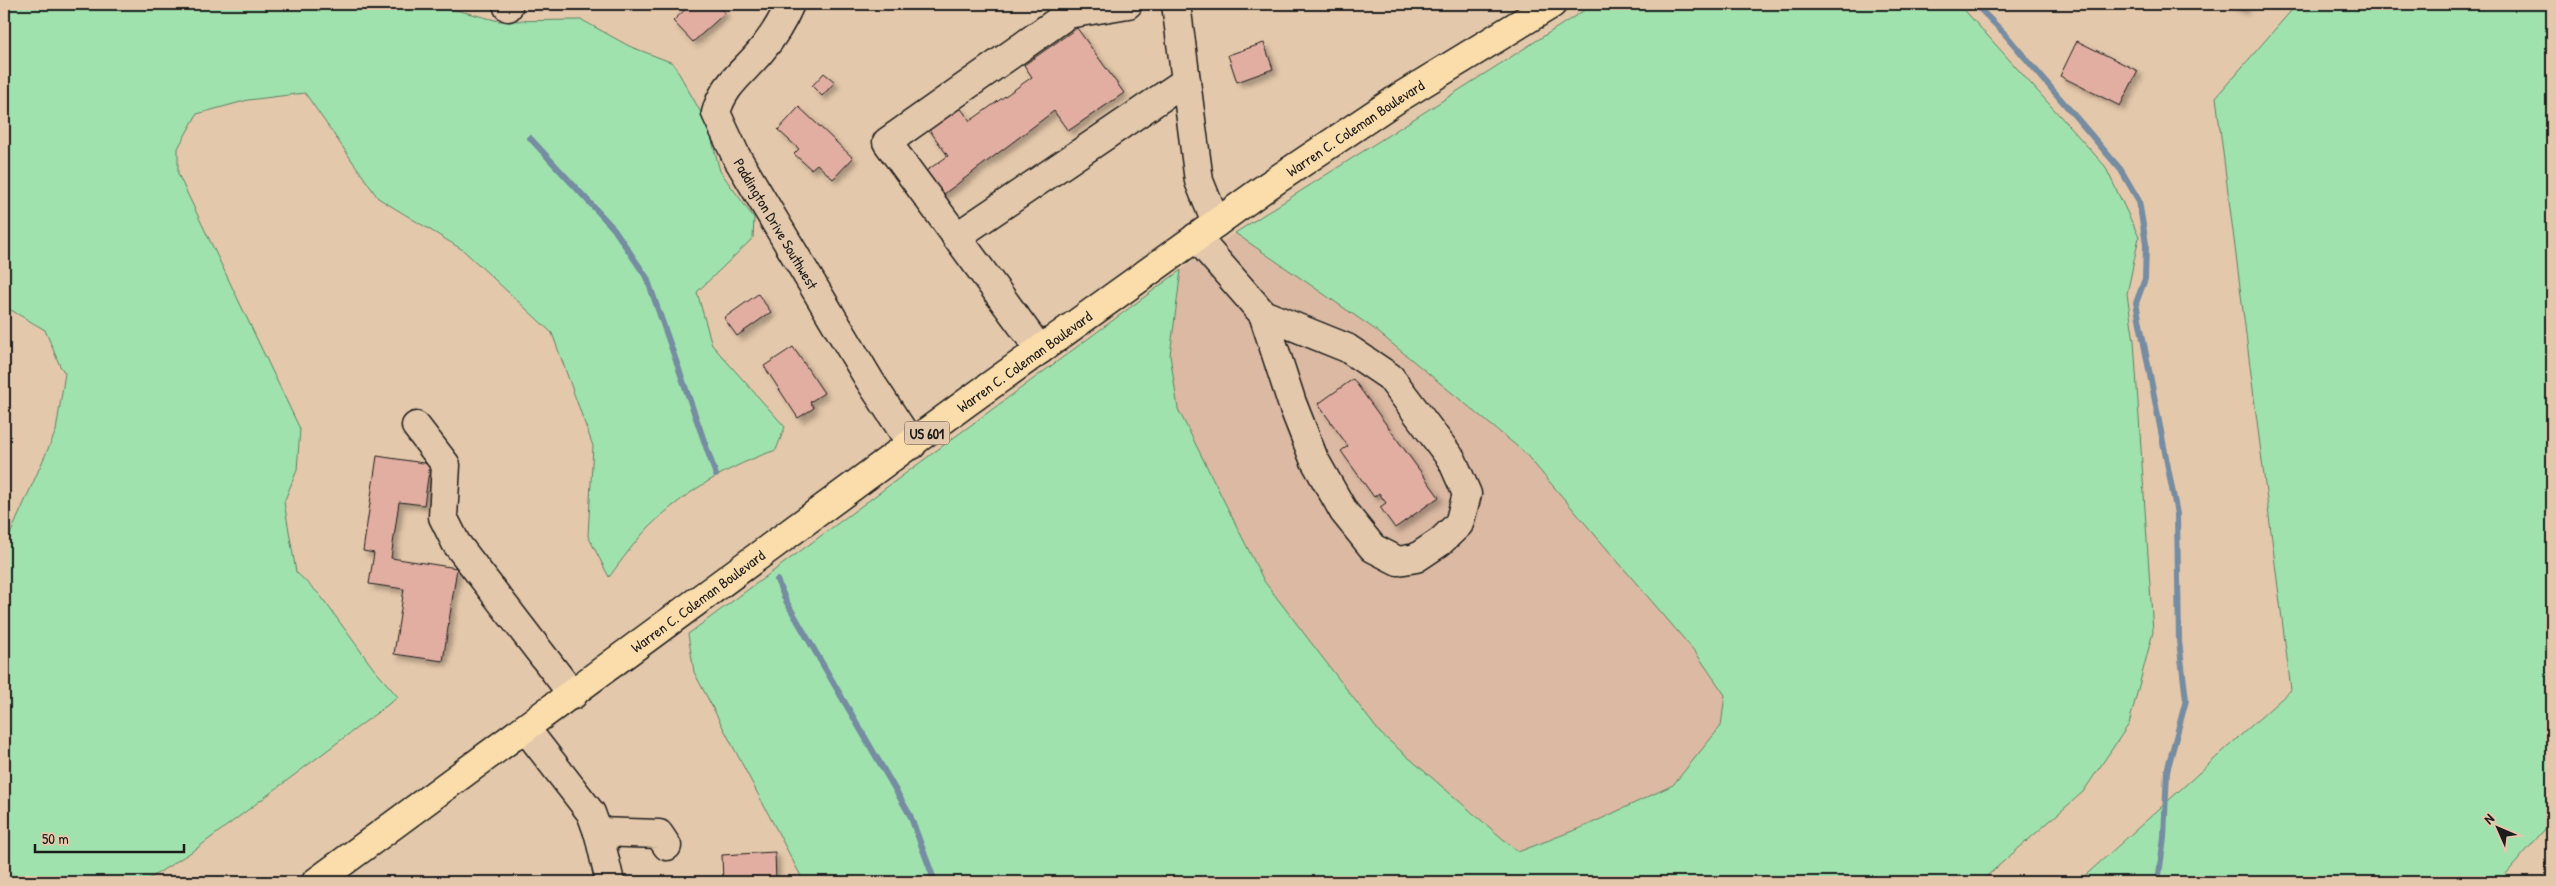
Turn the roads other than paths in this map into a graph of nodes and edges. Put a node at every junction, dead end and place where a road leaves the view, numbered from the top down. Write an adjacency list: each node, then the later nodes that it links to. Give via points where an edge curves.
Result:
1 (790, 4): 11 (street, Paddington Drive Southwest, via 762,50 729,83 719,99 716,113 746,173 870,382)
2 (1128, 4): 7 (street, via 1068,14 888,140)
3 (1176, 4): 5 (street)
4 (1552, 4): 6 (highway, Warren C. Coleman Boulevard / US 601, via 1400,97)
5 (1186, 81): 6 (street); 7 (street)
6 (1206, 230): 8 (street); 9 (highway, Warren C. Coleman Boulevard / US 601)
7 (956, 237): 9 (street)
8 (1263, 314): 8 (street, via 1314,458 1344,512 1373,548 1398,561 1416,558 1440,542 1459,524 1467,494 1452,460 1390,377 1347,348)
9 (1040, 350): 11 (highway, Warren C. Coleman Boulevard / US 601)
10 (416, 426): 12 (street, via 446,465 443,517 456,543)
11 (912, 445): 12 (highway, Warren C. Coleman Boulevard / US 601)
12 (573, 695): 13 (highway, Warren C. Coleman Boulevard / US 601)
13 (526, 729): 14 (street, via 591,813); 16 (highway, Warren C. Coleman Boulevard / US 601)
14 (598, 832): 15 (street, via 658,834); 17 (street)
15 (667, 846)
16 (316, 882)
17 (610, 882)

